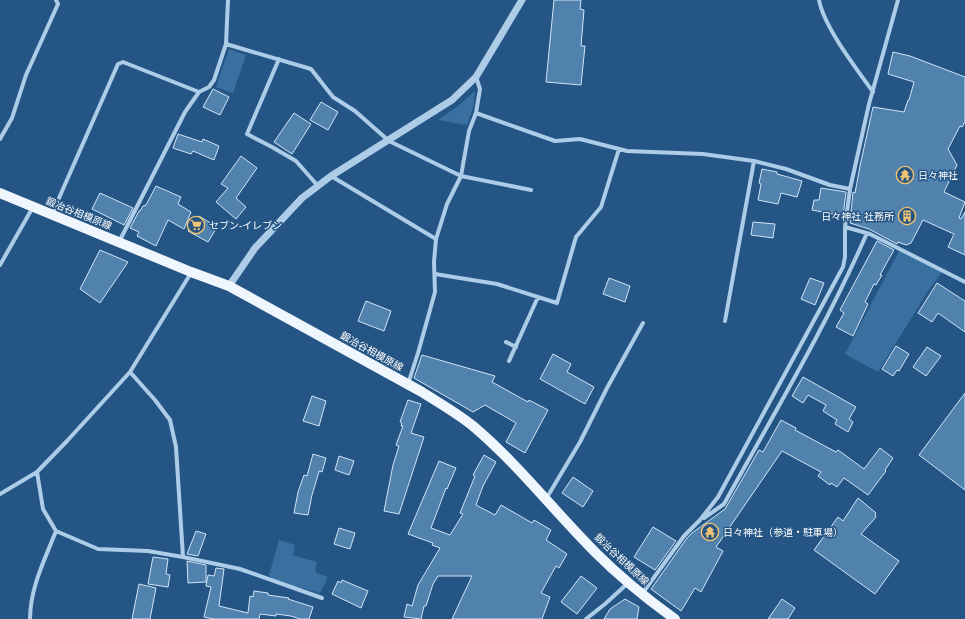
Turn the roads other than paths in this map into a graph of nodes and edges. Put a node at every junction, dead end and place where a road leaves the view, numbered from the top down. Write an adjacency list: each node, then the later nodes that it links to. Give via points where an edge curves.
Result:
1 (56, 0): 12 (street, via 58,4 26,75 12,118)
2 (228, 0): 6 (street)
3 (522, 0): 8 (street)
4 (819, 0): 10 (street, via 821,11 834,34)
5 (898, 0): 10 (street)
6 (226, 44): 7 (street); 9 (street, via 214,80 209,87)
7 (279, 60): 13 (street, via 311,69 332,97 355,111); 18 (street, via 247,134 296,161)
8 (476, 77): 11 (street, via 480,89); 13 (street, via 452,100)
9 (199, 92): 23 (street, via 123,62 118,64); 27 (street, via 185,112)
10 (873, 92): 19 (street)
11 (476, 113): 14 (street, via 555,141 580,138); 17 (street)
12 (0, 139)
13 (389, 141): 16 (street); 17 (street)
14 (618, 149): 15 (street, via 703,154); 35 (street, via 601,207 576,237 557,303)
15 (754, 161): 19 (street, via 786,168 830,185); 37 (street)
16 (331, 176): 18 (street); 26 (street)
17 (461, 176): 20 (street); 26 (street, via 446,204)
18 (318, 186): 34 (street, via 302,198 255,248)
19 (850, 189): 24 (street)
20 (531, 190)
21 (0, 193): 22 (main road, 鍛冶谷相模原線)
22 (33, 207): 23 (main road, 鍛冶谷相模原線); 30 (street)
23 (52, 215): 27 (main road, 鍛冶谷相模原線)
24 (845, 227): 25 (street); 28 (street)
25 (867, 233): 29 (street); 33 (street)
26 (436, 239): 32 (street)
27 (119, 242): 31 (main road, 鍛冶谷相模原線)
28 (845, 257): 29 (street); 36 (street, via 843,267)
29 (855, 260): 39 (street)
30 (0, 265)
31 (192, 272): 34 (main road, 鍛冶谷相模原線); 43 (street)
32 (435, 274): 35 (street, via 497,284); 44 (street, via 435,292)
33 (965, 282)
34 (229, 286): 44 (main road, 鍛冶谷相模原線)
35 (538, 297): 41 (street)
36 (816, 319): 39 (street); 45 (street)
37 (725, 321)
38 (643, 323): 51 (street, via 580,442)
39 (824, 323): 46 (street)
40 (506, 342): 41 (street)
41 (516, 347): 42 (street)
42 (509, 361)
43 (130, 372): 49 (street); 54 (street, via 170,420 176,447)
44 (408, 385): 51 (main road, 鍛冶谷相模原線, via 471,425)
45 (771, 402): 46 (street); 47 (street)
46 (778, 406): 48 (street)
47 (749, 441): 48 (street); 52 (street, via 718,497)
48 (757, 444): 52 (street, via 724,504)
49 (37, 472): 50 (street); 53 (street, via 43,509)
50 (0, 494)
51 (546, 499): 55 (main road, 鍛冶谷相模原線)
52 (700, 520): 56 (street, via 684,536)
53 (56, 531): 54 (street, via 98,549 148,551); 58 (street, via 36,584)
54 (183, 557): 57 (street, via 240,569)
55 (628, 583): 56 (main road, 鍛冶谷相模原線); 59 (street)
56 (642, 595): 60 (main road, 鍛冶谷相模原線)
57 (322, 598)
58 (30, 619)
59 (586, 619)
60 (675, 619)

